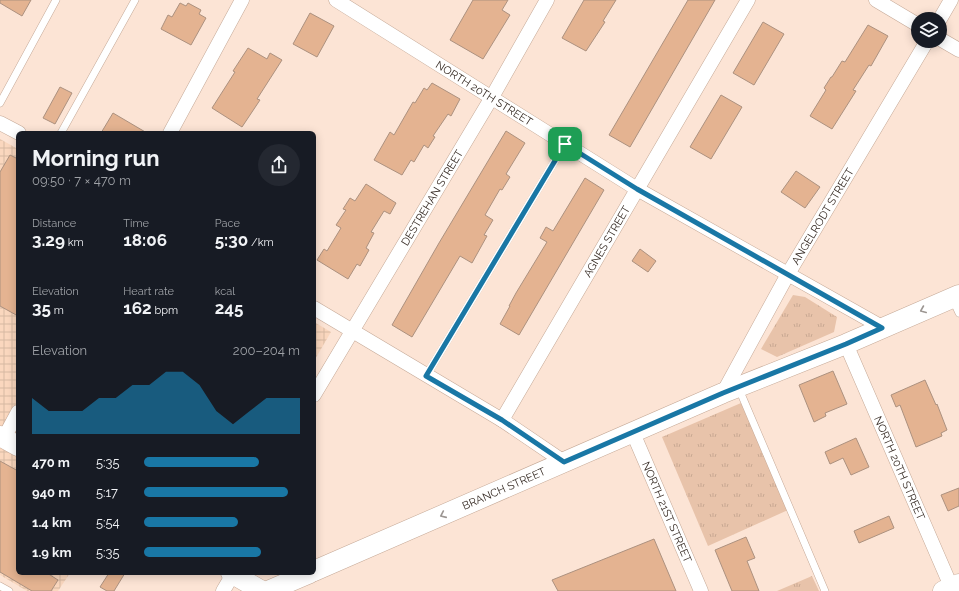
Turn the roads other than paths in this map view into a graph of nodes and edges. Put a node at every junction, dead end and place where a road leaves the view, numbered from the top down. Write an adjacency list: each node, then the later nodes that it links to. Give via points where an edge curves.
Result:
1 (56, 0): 16 (lane)
2 (135, 0): 18 (lane)
3 (242, 0): 19 (street)
4 (336, 0): 9 (street, NORTH 20TH STREET)
5 (547, 0): 15 (street, DESTREHAN STREET)
6 (748, 0): 22 (street, AGNES STREET)
7 (876, 0): 11 (street)
8 (951, 0): 10 (street)
9 (356, 5): 15 (street, NORTH 20TH STREET)
10 (944, 12)
11 (911, 21)
12 (947, 43): 14 (street)
13 (923, 48): 23 (street, ANGELRODT STREET)
14 (959, 50)
15 (492, 97): 21 (street, NORTH 20TH STREET); 27 (street, DESTREHAN STREET)
16 (0, 103)
17 (0, 124): 20 (street)
18 (62, 131)
19 (171, 131)
20 (16, 132)
21 (565, 144): 22 (street, NORTH 20TH STREET); 29 (lane)
22 (637, 189): 23 (street, NORTH 20TH STREET); 33 (street, AGNES STREET)
23 (788, 274): 26 (street, NORTH 20TH STREET); 30 (street, ANGELRODT STREET)
24 (957, 302): 26 (street, BRANCH STREET, one-way to 26)
25 (316, 309): 27 (street)
26 (882, 328): 28 (street, BRANCH STREET)
27 (351, 331): 29 (street); 31 (street, DESTREHAN STREET)
28 (846, 344): 30 (street, BRANCH STREET); 42 (street, NORTH 20TH STREET)
29 (426, 376): 33 (street)
30 (731, 390): 34 (street, BRANCH STREET); 48 (lane)
31 (316, 392)
32 (16, 417): 35 (street)
33 (502, 420): 36 (street)
34 (633, 433): 36 (street, BRANCH STREET); 47 (street, NORTH 21ST STREET)
35 (7, 440)
36 (564, 462): 37 (street, BRANCH STREET, one-way to 37)
37 (316, 570)
38 (231, 575): 44 (street)
39 (234, 575): 45 (street)
40 (305, 575): 46 (street)
41 (0, 586): 43 (lane)
42 (952, 588)
43 (9, 591)
44 (223, 591)
45 (262, 591)
46 (268, 591)
47 (701, 591)
48 (825, 591)

